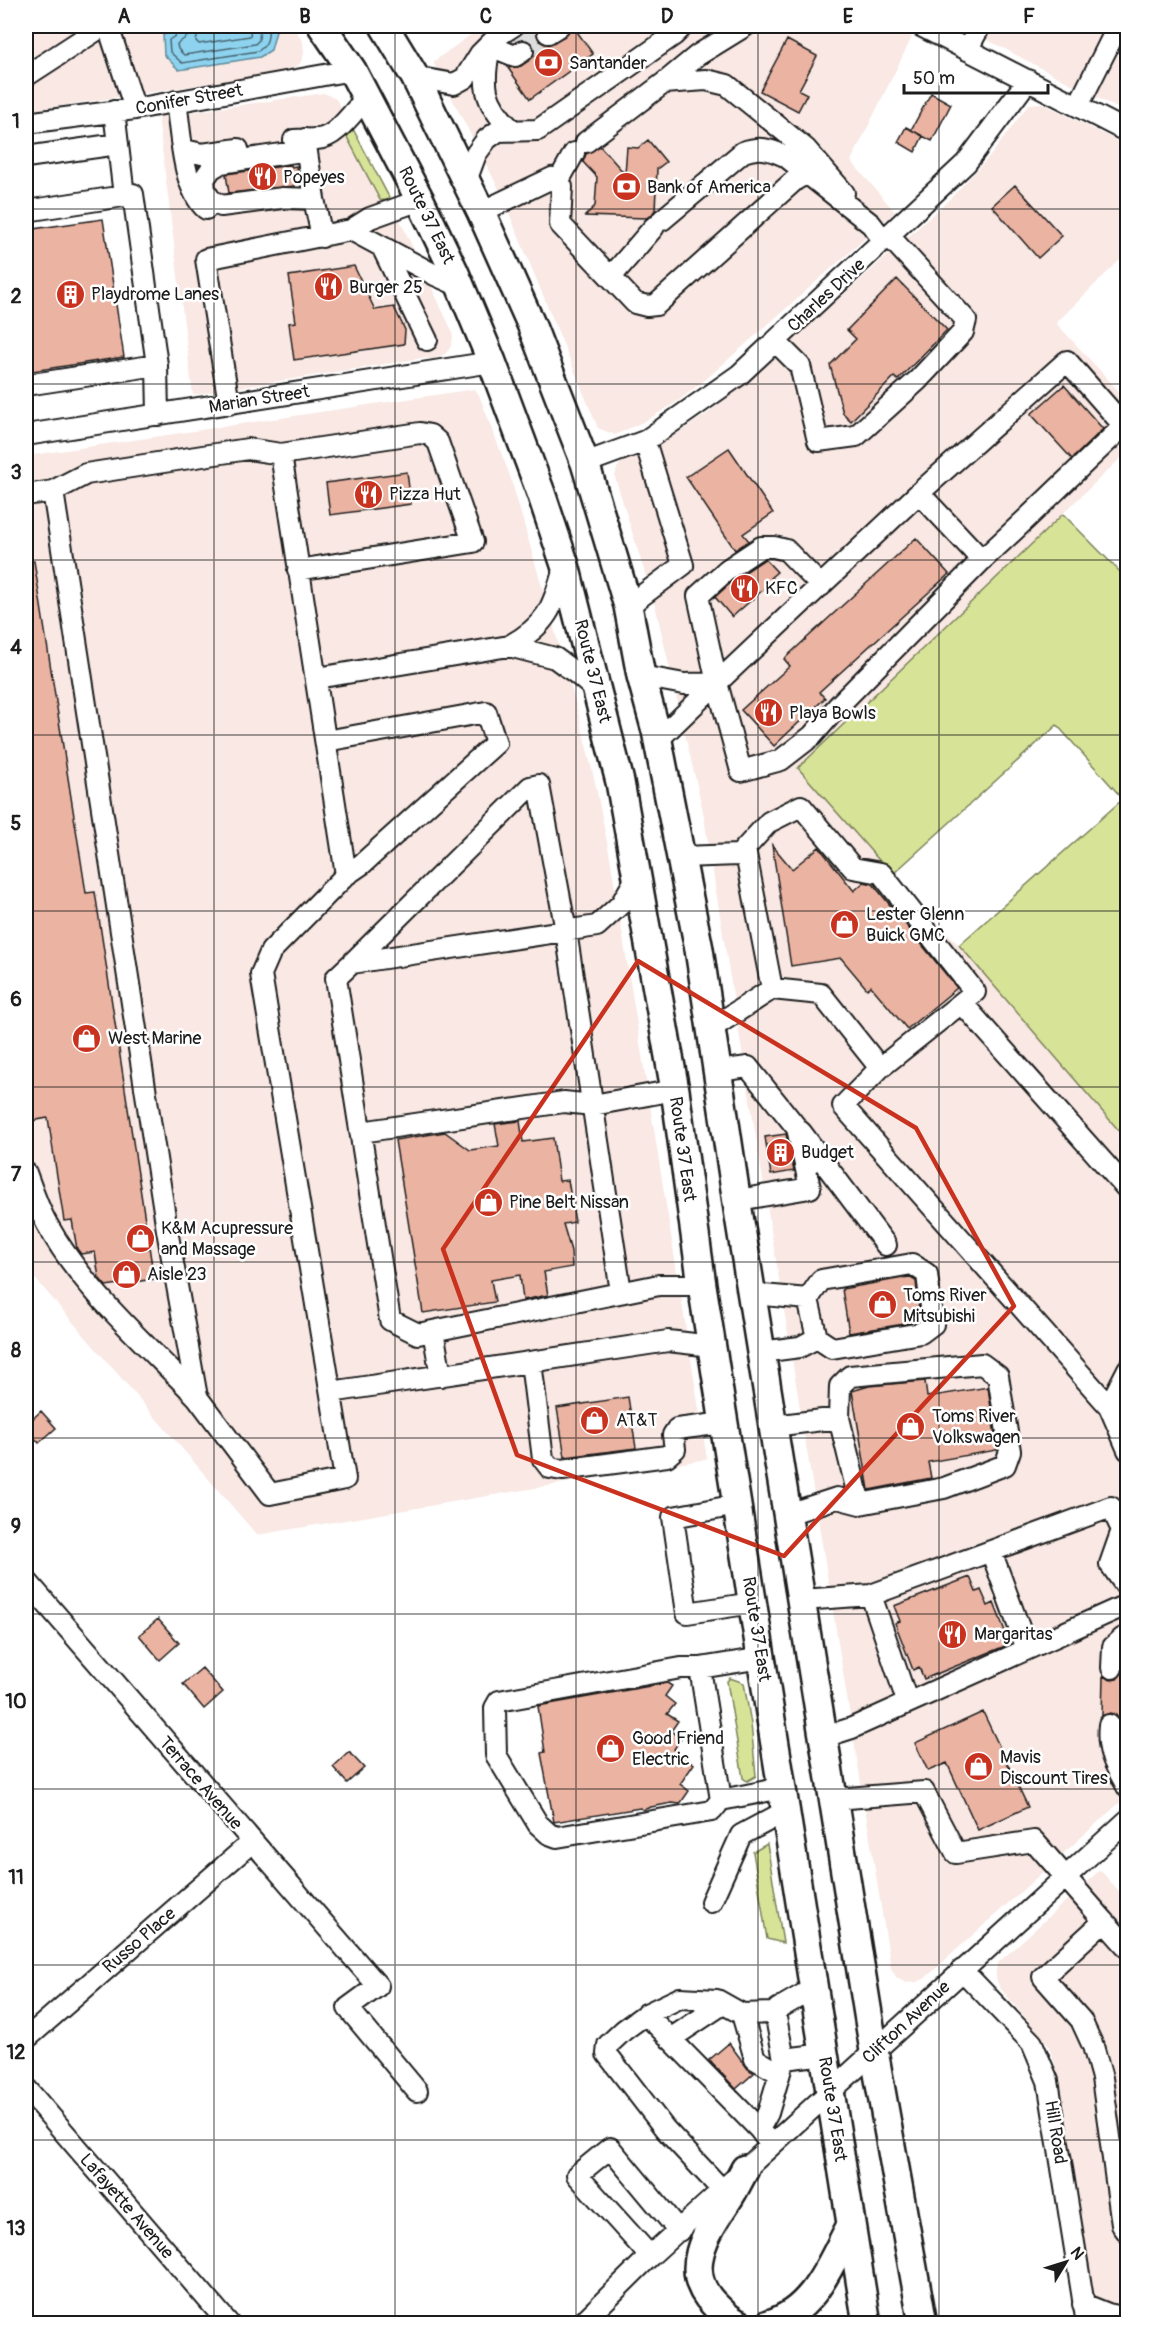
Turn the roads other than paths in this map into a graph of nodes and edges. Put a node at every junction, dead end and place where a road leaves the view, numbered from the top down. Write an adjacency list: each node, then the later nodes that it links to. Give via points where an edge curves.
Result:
1 (104, 26): 14 (street)
2 (108, 26): 21 (street)
3 (322, 26): 13 (highway, Route 37 East)
4 (384, 26): 15 (highway)
5 (683, 26): 24 (street, via 538,130)
6 (745, 26): 17 (street, via 698,54)
7 (921, 26): 12 (street)
8 (980, 26): 12 (street)
9 (1118, 26): 20 (street)
10 (513, 36): 11 (street); 11 (street, via 515,56)
11 (489, 46): 15 (street, via 465,78 454,84); 24 (street, via 485,68 490,103 495,114)
12 (967, 50): 16 (street)
13 (352, 70): 18 (highway, Route 37 East); 19 (street, Conifer Street)
14 (26, 76)
15 (415, 77): 31 (highway)
16 (1028, 80): 20 (street); 41 (street, Charles Drive, via 966,163)
17 (664, 83): 32 (street, via 580,147); 38 (street, via 706,80 727,85 806,149)
18 (366, 96): 26 (street, via 328,136 319,140); 35 (highway, Route 37 East)
19 (176, 101): 21 (street, Conifer Street); 28 (street)
20 (1078, 106): 25 (street)
21 (135, 109): 22 (street, Conifer Street)
22 (114, 111): 23 (street, Conifer Street); 27 (street)
23 (26, 123)
24 (512, 130): 31 (street, via 498,131 487,139 476,154)
25 (1128, 132)
26 (305, 138): 28 (street, via 202,154); 34 (street); 34 (street, via 295,152 221,163 204,179 205,190 221,206)
27 (118, 144): 29 (street); 33 (street)
28 (184, 150): 34 (street, via 194,195 215,216 283,207)
29 (26, 157)
30 (806, 174): 38 (street); 43 (street, via 770,149 757,147 743,152 658,224); 43 (street, via 656,305 635,303)
31 (466, 181): 37 (highway)
32 (558, 182): 37 (street, via 552,178); 43 (street, via 562,187 560,224)
33 (124, 196): 36 (street); 48 (street, via 133,194)
34 (314, 198): 40 (street)
35 (420, 200): 39 (street, via 370,218); 44 (highway, Route 37 East)
36 (26, 211)
37 (481, 212): 55 (highway, via 531,324)
38 (871, 224): 41 (street)
39 (351, 230): 40 (street); 42 (street)
40 (322, 237): 50 (street, via 206,259)
41 (886, 238): 46 (street, Charles Drive); 46 (street, via 966,320 963,332 918,380 856,436 818,441 800,366)
42 (382, 247): 44 (street); 45 (street)
43 (611, 277)
44 (460, 286): 47 (highway, Route 37 East)
45 (427, 340)
46 (776, 342): 53 (street, Charles Drive, via 740,375)
47 (492, 362): 50 (street, Marian Street); 60 (highway, Route 37 East)
48 (157, 365): 49 (street); 51 (street)
49 (26, 385)
50 (229, 404): 51 (street, Marian Street)
51 (158, 415): 52 (street, Marian Street)
52 (26, 435)
53 (645, 441): 55 (street, Charles Drive); 63 (street, via 683,566)
54 (281, 454): 56 (street, via 248,449 86,474); 61 (street); 61 (street, via 420,433 430,435 438,442 473,542)
55 (585, 463): 63 (highway)
56 (53, 491): 58 (street); 104 (street, via 167,1230)
57 (919, 493): 59 (street); 59 (street, via 1067,361 1124,426); 62 (street)
58 (26, 495)
59 (982, 560): 67 (street, via 812,736 781,760 741,771)
60 (565, 565): 64 (street, via 555,602 543,621); 68 (highway, Route 37 East)
61 (298, 570): 66 (street)
62 (821, 586): 67 (street); 67 (street, via 786,550 761,547 698,596)
63 (628, 606): 65 (highway)
64 (509, 646): 66 (street); 68 (street, via 555,658)
65 (641, 676): 67 (street, via 684,684); 69 (highway)
66 (317, 678): 70 (street)
67 (717, 683): 69 (street)
68 (599, 693): 74 (highway, Route 37 East)
69 (658, 740): 72 (highway)
70 (326, 741): 73 (street); 73 (street, via 486,712 496,743)
71 (745, 849): 72 (street, via 739,855); 77 (street); 78 (street, via 769,822 801,806 853,868 881,873 975,992)
72 (681, 857): 79 (highway)
73 (346, 875): 103 (street, via 271,951 261,974)
74 (638, 875): 75 (street, via 621,904 597,926); 82 (highway, Route 37 East)
75 (566, 931): 76 (street); 76 (street, via 539,785 530,787); 83 (street)
76 (352, 963): 85 (street, via 336,978)
77 (772, 988): 79 (street); 80 (street, via 821,994)
78 (962, 1003): 80 (street); 89 (street)
79 (711, 1029): 81 (highway)
80 (880, 1068): 105 (street, via 843,1106)
81 (718, 1071): 84 (street, via 748,1067); 90 (highway)
82 (675, 1090): 83 (street); 92 (highway, Route 37 East)
83 (593, 1105): 85 (street, via 564,1102); 93 (street)
84 (797, 1128): 87 (street); 88 (street)
85 (361, 1132): 96 (street, via 390,1320 418,1334)
86 (26, 1173): 104 (street, via 46,1223 76,1268)
87 (838, 1182): 88 (street); 91 (street)
88 (810, 1188): 90 (street)
89 (1128, 1190)
90 (738, 1200): 94 (highway)
91 (886, 1245)
92 (702, 1285): 93 (street, via 659,1285); 98 (highway, Route 37 East)
93 (621, 1293): 96 (street)
94 (752, 1294): 95 (street); 99 (highway)
95 (808, 1299): 97 (street); 97 (street, via 821,1280 912,1264 927,1274 933,1324 921,1333 832,1348)
96 (433, 1331): 102 (street)
97 (817, 1338): 99 (street, via 800,1347)
98 (712, 1346): 100 (street, via 668,1341); 107 (highway, Route 37 East)
99 (762, 1353): 108 (highway)
100 (531, 1362): 102 (street); 107 (street, via 543,1459 550,1468 562,1470 667,1456 675,1449 673,1435 677,1429)
101 (1128, 1369): 105 (street)
102 (441, 1376): 103 (street)
103 (331, 1392): 104 (street, via 345,1479 270,1494)
104 (197, 1397)
105 (1109, 1406): 109 (street)
106 (839, 1418): 108 (street); 110 (street); 110 (street, via 840,1386 850,1376 982,1364 998,1376 1010,1451 1005,1465 944,1488)
107 (724, 1423): 111 (highway, Route 37 East)
108 (773, 1426): 112 (highway)
109 (1128, 1450)
110 (860, 1504): 112 (street, via 837,1498)
111 (737, 1505): 118 (highway, Route 37 East); 118 (street, via 673,1517 687,1613)
112 (788, 1514): 117 (highway)
113 (991, 1551): 115 (street, via 1111,1507 1122,1530 1110,1564); 116 (street); 121 (street)
114 (26, 1580): 133 (street, Terrace Avenue)
115 (1128, 1589)
116 (871, 1595): 117 (street); 125 (street)
117 (802, 1600): 127 (highway)
118 (753, 1603): 122 (highway, Route 37 East)
119 (1128, 1604): 121 (street)
120 (1128, 1638): 124 (street, via 1113,1647)
121 (1027, 1649): 125 (street)
122 (762, 1658): 123 (street); 129 (highway, Route 37 East)
123 (700, 1668): 131 (street); 131 (street, via 681,1668 499,1701 495,1708 495,1750 538,1824 557,1837 712,1811)
124 (1112, 1668)
125 (907, 1701): 127 (street)
126 (1109, 1725): 128 (street, via 1107,1743)
127 (824, 1737): 130 (highway)
128 (1128, 1788)
129 (784, 1799): 131 (street); 135 (street, via 741,1835); 139 (highway, Route 37 East)
130 (835, 1799): 134 (street, via 924,1792 956,1853 1034,1841); 146 (highway)
131 (721, 1800)
132 (1128, 1820): 134 (street, Clifton Avenue)
133 (252, 1842): 145 (street, Russo Place); 150 (street, Terrace Avenue, via 378,1986 348,2008)
134 (1064, 1877): 136 (street); 138 (street, Clifton Avenue)
135 (711, 1902)
136 (1104, 1922): 137 (street); 154 (street, via 1043,1977 1081,2020 1093,2046)
137 (1128, 1948)
138 (962, 1970): 146 (street, Clifton Avenue); 161 (street, Hill Road, via 1032,2043 1048,2081)
139 (814, 1988): 141 (street); 147 (highway, Route 37 East)
140 (723, 2004): 142 (street, via 717,2000 680,1998); 143 (street); 144 (street)
141 (776, 2013): 143 (street); 148 (street)
142 (646, 2014): 144 (street); 156 (street, via 608,2045 607,2054 665,2129)
143 (742, 2014): 148 (street, via 755,2059)
144 (670, 2038): 152 (street)
145 (26, 2039)
146 (874, 2051): 151 (street, Clifton Avenue); 168 (highway)
147 (825, 2054): 148 (street); 151 (highway, Route 37 East)
148 (782, 2066): 152 (street, via 761,2093)
149 (26, 2088): 164 (street, Lafayette Avenue)
150 (417, 2091)
151 (830, 2093): 153 (street, Clifton Avenue); 157 (highway, Route 37 East)
152 (763, 2121): 153 (street)
153 (771, 2145): 155 (street, Clifton Avenue)
154 (1121, 2157): 159 (street, via 1122,2225)
155 (745, 2169): 156 (street, Clifton Avenue); 165 (highway, via 704,2239 697,2272 709,2299)
156 (723, 2191): 158 (street, Clifton Avenue)
157 (852, 2225): 166 (highway, via 803,2306); 167 (highway, Route 37 East)
158 (680, 2230): 160 (street, Clifton Avenue); 160 (street, via 610,2148 578,2175)
159 (1128, 2233)
160 (650, 2256): 163 (street, Clifton Avenue)
161 (1083, 2304): 162 (street); 169 (street, Hill Road)
162 (1128, 2318)
163 (593, 2320)
164 (229, 2324)
165 (739, 2324)
166 (769, 2324)
167 (867, 2324)
168 (923, 2324)
169 (1087, 2324)

